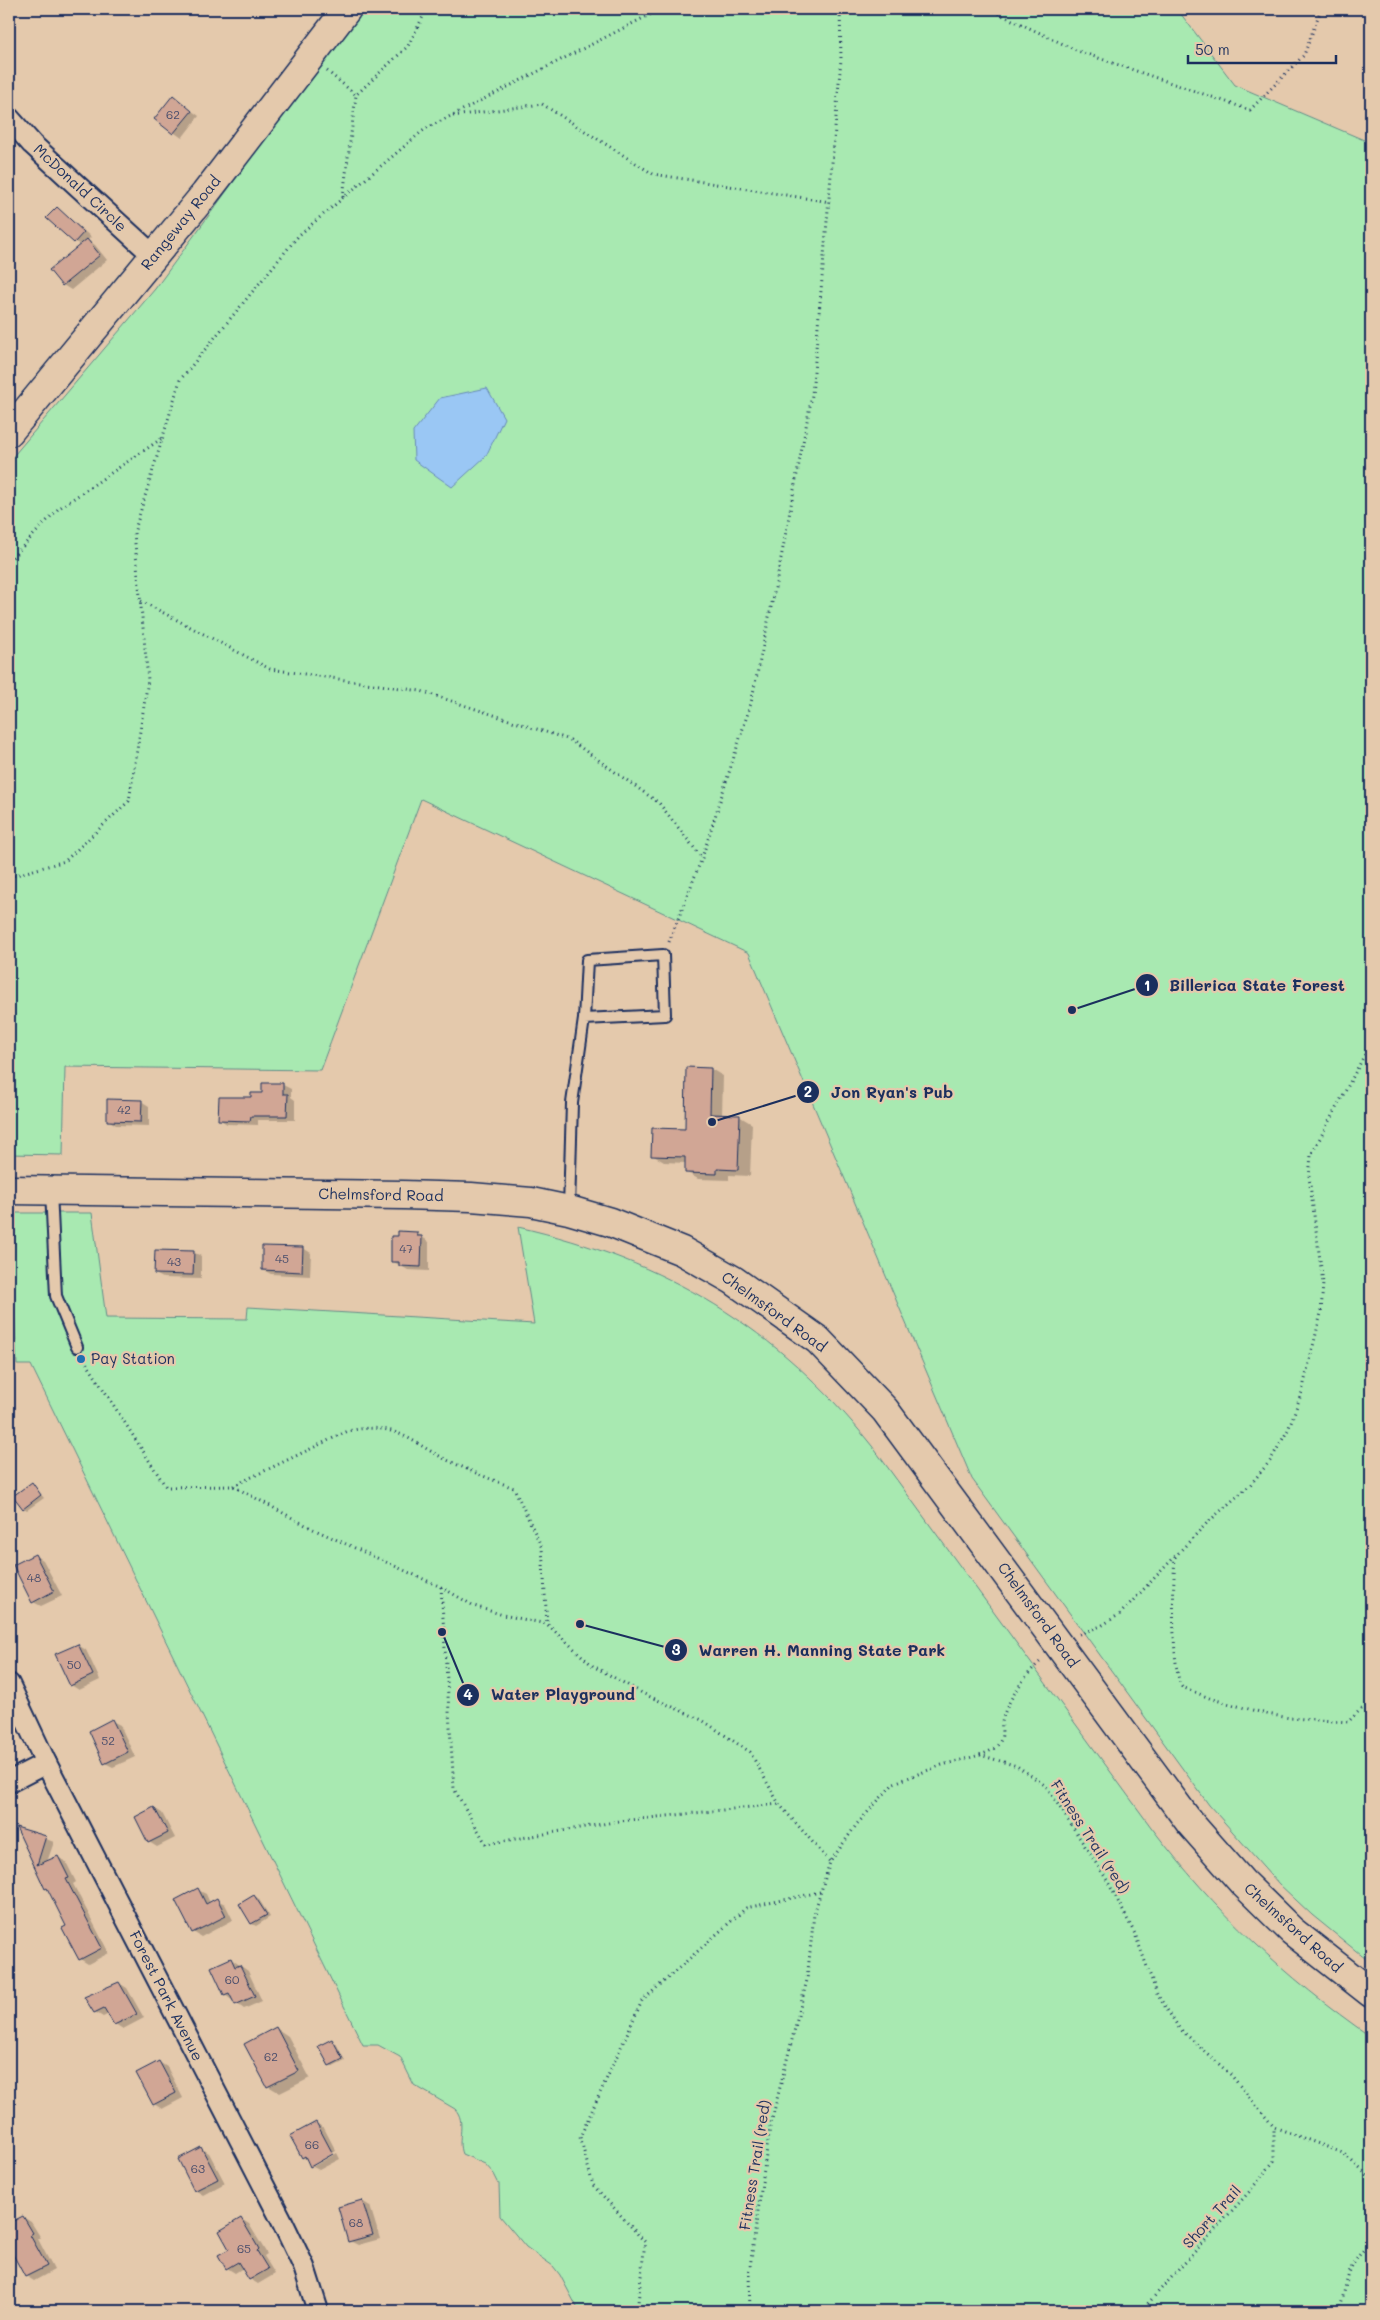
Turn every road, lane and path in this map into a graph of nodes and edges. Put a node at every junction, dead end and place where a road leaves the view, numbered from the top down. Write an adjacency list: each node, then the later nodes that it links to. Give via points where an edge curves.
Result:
1 (347, 9): 7 (main road, Rangeway Road)
2 (427, 9): 8 (path, via 408,46)
3 (661, 9): 9 (path)
4 (840, 9): 12 (path, via 841,59)
5 (989, 9): 6 (path, via 1078,51 1250,110 1304,54)
6 (1321, 9)
7 (310, 58): 8 (path); 13 (main road, Rangeway Road)
8 (356, 95): 11 (path)
9 (450, 116): 11 (path, via 425,129); 12 (path, via 542,104 653,174)
10 (9, 118): 13 (street, McDonald Circle, via 32,144)
11 (342, 199): 15 (path, via 299,235 180,380)
12 (830, 202): 18 (path, via 812,395 779,565 751,703)
13 (154, 256): 14 (main road, Rangeway Road)
14 (9, 432)
15 (162, 438): 16 (path, via 58,509); 17 (path, via 134,533)
16 (9, 561)
17 (140, 601): 18 (path, via 270,669 420,691 570,740 659,803); 19 (path, via 148,680 129,801 65,861)
18 (702, 858): 20 (path)
19 (9, 877)
20 (663, 956): 21 (lane, via 587,960); 21 (lane, via 665,1015)
21 (584, 1018): 25 (lane, via 572,1104)
22 (1371, 1043): 28 (path, via 1311,1155 1309,1176 1323,1284 1321,1313 1302,1392 1288,1430 1270,1461 1250,1485)
23 (9, 1190): 24 (main road, Chelmsford Road)
24 (51, 1190): 25 (main road, Chelmsford Road, via 471,1197 531,1202); 26 (lane, via 56,1296)
25 (569, 1210): 31 (main road, Chelmsford Road, via 646,1235 682,1251 733,1280 818,1340 885,1410)
26 (77, 1347): 27 (path, via 166,1487)
27 (233, 1486): 29 (path, via 313,1529); 30 (path, via 348,1431 368,1427 404,1434 443,1458 514,1488 542,1548)
28 (1175, 1556): 31 (path, via 1120,1614); 33 (path, via 1172,1599 1176,1674 1182,1687 1212,1699 1290,1718 1348,1722)
29 (442, 1587): 30 (path, via 474,1606); 37 (path, via 454,1790 486,1844 620,1821)
30 (547, 1624): 37 (path, via 593,1666 702,1720 750,1752)
31 (1060, 1646): 34 (path, via 1031,1669 1008,1705 1001,1738 994,1749); 40 (main road, Chelmsford Road, via 1190,1823 1242,1882 1292,1931)
32 (9, 1684): 35 (street, Forest Park Avenue)
33 (1371, 1704)
34 (980, 1755): 38 (path, Fitness Trail (red), via 894,1783 857,1824); 41 (path, Fitness Trail (red), via 1017,1766 1046,1786 1107,1880 1135,1934 1157,1994 1179,2028 1231,2075)
35 (46, 1763): 36 (street); 44 (street, Forest Park Avenue, via 281,2219 304,2267)
36 (9, 1782)
37 (779, 1804): 38 (path)
38 (830, 1862): 39 (path, Fitness Trail (red))
39 (821, 1892): 45 (path, via 746,1908 642,2001 580,2137 593,2185 645,2242); 46 (path, Fitness Trail (red), via 814,1914 807,1980 770,2127 749,2274)
40 (1371, 1994)
41 (1274, 2126): 42 (path, Fitness Trail (red), via 1343,2153); 47 (path, Short Trail, via 1274,2161)
42 (1371, 2179)
43 (1371, 2242): 48 (path, via 1355,2258 1347,2274)
44 (318, 2311)
45 (637, 2311)
46 (750, 2311)
47 (1141, 2311)
48 (1339, 2311)

